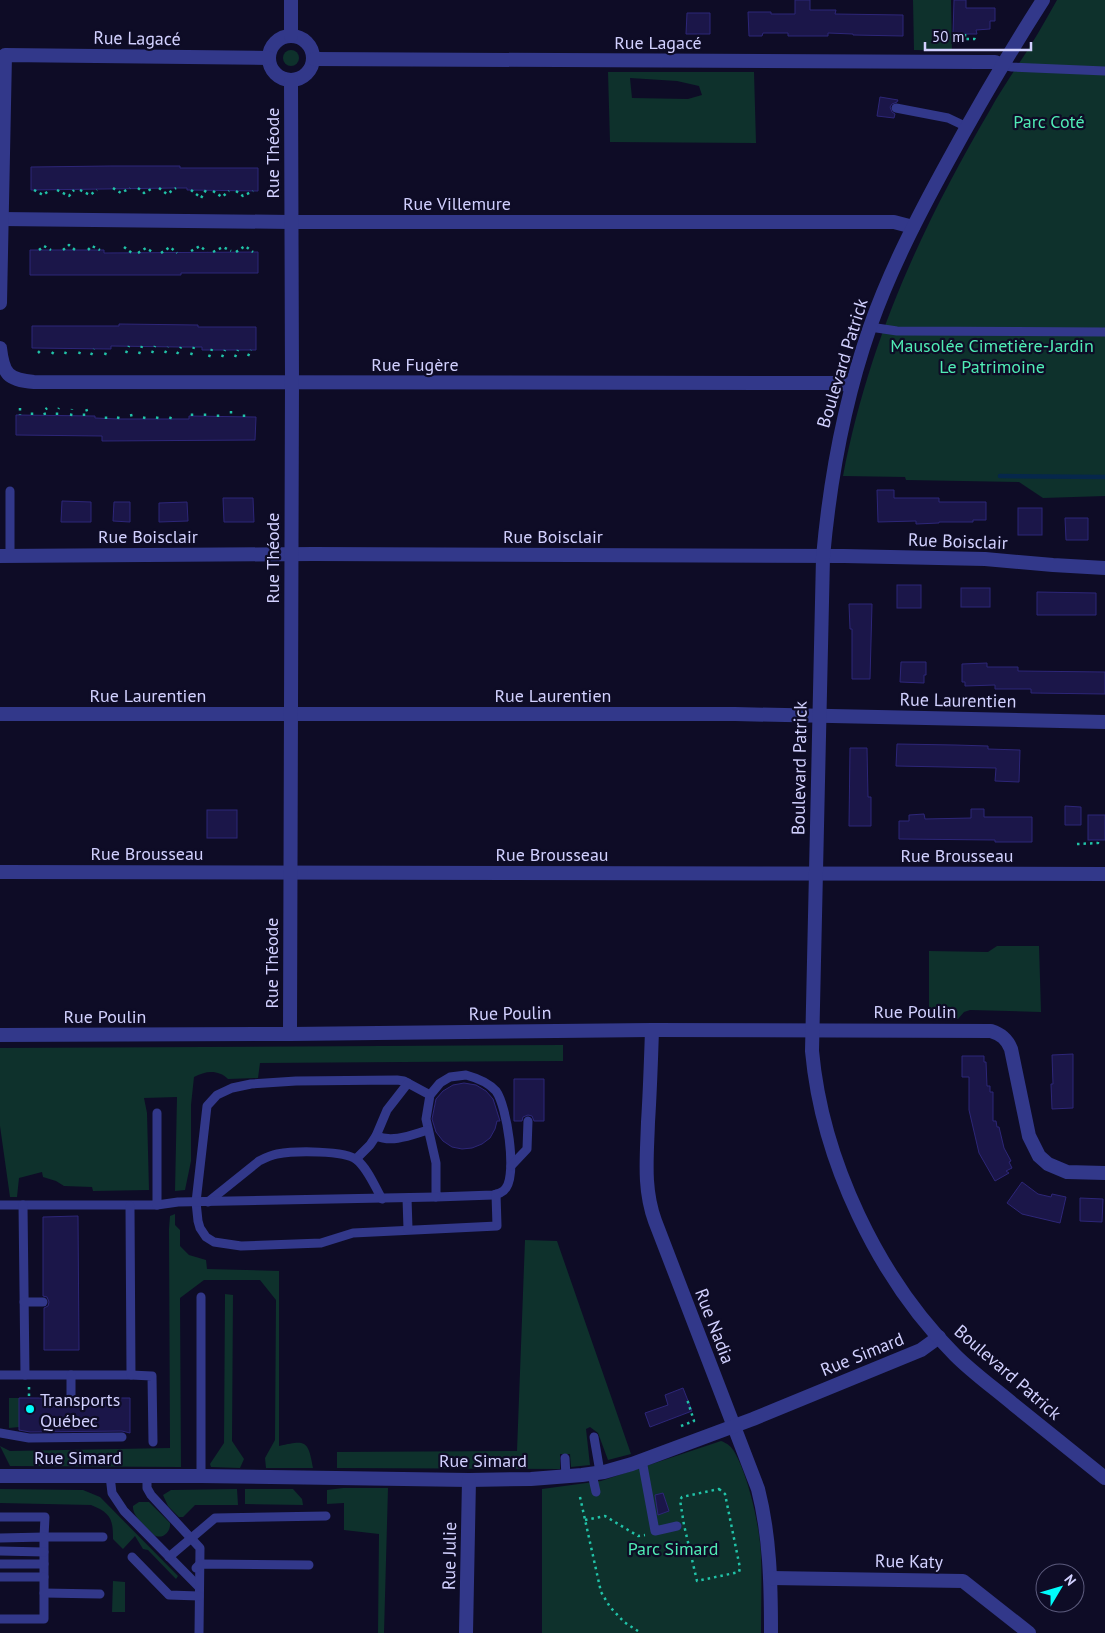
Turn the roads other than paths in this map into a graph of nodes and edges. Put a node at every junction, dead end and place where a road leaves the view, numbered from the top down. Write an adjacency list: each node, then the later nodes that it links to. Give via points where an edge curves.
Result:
1 (291, 0): 3 (street)
2 (1043, 0): 6 (street, Boulevard Patrick)
3 (291, 36): 4 (street, via 276,41); 5 (street, via 304,40)
4 (269, 58): 8 (street, via 276,76); 11 (street, Rue Lagacé, via 5,55)
5 (314, 58): 6 (street, Rue Lagacé, via 995,62); 8 (street, via 304,77)
6 (1002, 65): 7 (lane); 10 (street, Boulevard Patrick)
7 (1105, 71)
8 (291, 81): 12 (street, Rue Théode)
9 (896, 108): 10 (lane, via 948,118)
10 (967, 127): 13 (street, Boulevard Patrick)
11 (1, 219): 12 (street, Rue Villemure); 14 (street)
12 (291, 222): 13 (street, Rue Villemure, via 894,222); 18 (street, Rue Théode)
13 (913, 227): 15 (street, Boulevard Patrick)
14 (0, 303)
15 (870, 327): 16 (lane, via 897,331); 19 (street, Boulevard Patrick)
16 (1105, 332)
17 (0, 348): 18 (street, Rue Fugère, via 7,374 26,381)
18 (292, 382): 19 (street, Rue Fugère); 21 (street, Rue Théode)
19 (852, 385): 23 (street, Boulevard Patrick, via 830,482)
20 (10, 491): 22 (lane)
21 (290, 555): 22 (street, Rue Boisclair); 23 (street, Rue Boisclair); 26 (street, Rue Théode)
22 (5, 556)
23 (823, 556): 24 (street, Rue Boisclair, via 985,559); 27 (street, Boulevard Patrick)
24 (1105, 568)
25 (0, 714): 26 (street, Rue Laurentien)
26 (290, 714): 27 (street, Rue Laurentien); 30 (street, Rue Théode)
27 (819, 715): 28 (street, Rue Laurentien); 31 (street, Boulevard Patrick)
28 (1105, 722)
29 (0, 872): 30 (street, Rue Brousseau)
30 (291, 872): 31 (street, Rue Brousseau); 35 (street, Rue Théode)
31 (815, 874): 32 (street, Rue Brousseau); 34 (street, Boulevard Patrick)
32 (1105, 874)
33 (652, 1030): 34 (street, Rue Poulin); 35 (street, Rue Poulin); 66 (street, Rue Nadia, via 648,1199)
34 (813, 1030): 45 (street, Rue Poulin, via 991,1030 1002,1036 1011,1049 1034,1150 1048,1164 1067,1172); 60 (street, Boulevard Patrick, via 816,1083 832,1147 846,1186 887,1266 912,1305)
35 (290, 1034): 36 (street, Rue Poulin)
36 (0, 1036)
37 (408, 1083): 38 (lane); 42 (lane, via 387,1110); 50 (lane, via 397,1080 265,1083 232,1088 217,1095 207,1106)
38 (430, 1095): 41 (lane, via 426,1119); 44 (lane, via 450,1077 466,1074 490,1085 500,1099 506,1122)
39 (157, 1113): 55 (lane)
40 (528, 1121): 44 (lane, via 527,1149)
41 (428, 1130): 42 (lane, via 393,1139); 47 (lane, via 436,1163)
42 (376, 1136): 43 (lane)
43 (356, 1158): 49 (lane); 51 (lane, via 333,1152 278,1154 260,1161)
44 (511, 1166): 46 (lane, via 506,1189)
45 (1105, 1173)
46 (496, 1194): 47 (lane); 56 (lane, via 497,1226)
47 (436, 1197): 48 (lane)
48 (406, 1198): 49 (lane); 56 (lane)
49 (382, 1199): 51 (lane)
50 (196, 1202): 51 (lane); 55 (lane); 56 (lane, via 200,1228 206,1237 223,1245 321,1244 353,1233)
51 (208, 1202)
52 (0, 1205): 53 (lane)
53 (23, 1205): 54 (lane); 58 (lane)
54 (130, 1206): 55 (lane); 64 (lane)
55 (157, 1206)
56 (408, 1229)
57 (201, 1297): 77 (lane)
58 (24, 1302): 59 (lane); 62 (lane)
59 (44, 1302)
60 (939, 1337): 66 (street, Rue Simard, via 921,1350); 79 (street, Boulevard Patrick, via 978,1376)
61 (0, 1375): 62 (lane)
62 (25, 1375): 63 (lane)
63 (71, 1375): 64 (lane); 65 (lane)
64 (131, 1375): 70 (lane, via 152,1376)
65 (71, 1398)
66 (734, 1426): 72 (street, Rue Simard); 100 (street, Rue Nadia, via 761,1502)
67 (0, 1433): 68 (lane, via 29,1438)
68 (122, 1437)
69 (594, 1437): 73 (lane)
70 (152, 1442)
71 (565, 1458): 78 (lane)
72 (642, 1460): 73 (street, Rue Simard); 84 (lane, via 655,1531)
73 (596, 1473): 78 (street, Rue Simard); 81 (lane)
74 (0, 1476): 75 (street, Rue Simard)
75 (110, 1476): 76 (street, Rue Simard); 92 (lane, via 115,1500)
76 (147, 1476): 77 (street, Rue Simard); 88 (lane, via 151,1496)
77 (200, 1476): 80 (street, Rue Simard)
78 (566, 1477): 80 (street, Rue Simard)
79 (1105, 1478)
80 (469, 1480): 106 (street, Rue Julie)
81 (596, 1492)
82 (326, 1516): 88 (lane, via 215,1518)
83 (0, 1517): 85 (lane, via 45,1517)
84 (678, 1526)
85 (44, 1537): 86 (lane); 87 (lane); 90 (lane)
86 (103, 1537)
87 (0, 1538)
88 (191, 1538): 92 (lane); 95 (lane, via 200,1548)
89 (0, 1552): 90 (lane)
90 (44, 1552): 94 (lane)
91 (132, 1557): 102 (lane, via 169,1595)
92 (169, 1557): 97 (lane)
93 (0, 1564): 94 (lane)
94 (44, 1564): 99 (lane)
95 (200, 1564): 96 (lane); 97 (lane); 102 (lane)
96 (309, 1565)
97 (188, 1576): 102 (lane)
98 (0, 1577): 99 (lane)
99 (44, 1577): 101 (lane)
100 (771, 1578): 107 (street, Rue Nadia); 108 (street, Rue Katy, via 957,1580 969,1584)
101 (44, 1592): 103 (lane); 104 (lane, via 44,1619)
102 (199, 1592): 105 (lane)
103 (100, 1594)
104 (0, 1619)
105 (199, 1633)
106 (466, 1633)
107 (771, 1633)
108 (1029, 1633)

